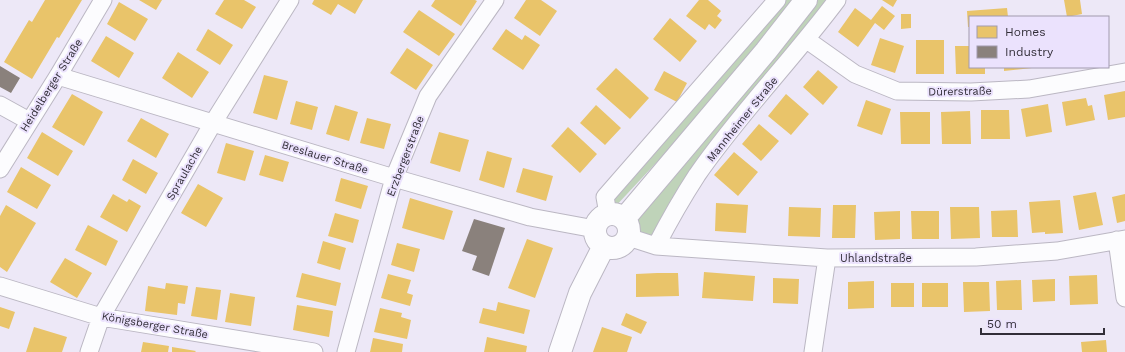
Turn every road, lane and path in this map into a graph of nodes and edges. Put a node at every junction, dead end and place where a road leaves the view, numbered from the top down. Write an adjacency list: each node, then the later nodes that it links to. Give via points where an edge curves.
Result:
1 (102, 0): 9 (street, Heidelberger Straße)
2 (290, 0): 12 (street, Spraulache)
3 (495, 0): 14 (street, Erzbergerstraße, via 428,96)
4 (777, 0): 15 (street, via 605,197)
5 (806, 0): 15 (main road, via 766,51)
6 (837, 0): 7 (street, Mannheimer Straße)
7 (807, 40): 8 (street, Dürerstraße, via 855,74 897,92 1028,89); 17 (street, Mannheimer Straße, via 721,142 672,215)
8 (1125, 72)
9 (58, 76): 11 (street, Heidelberger Straße); 12 (street, Breslauer Straße)
10 (0, 105): 11 (street)
11 (29, 121): 13 (street, Heidelberger Straße)
12 (213, 123): 14 (street, Breslauer Straße); 21 (street, Spraulache)
13 (0, 169)
14 (394, 178): 15 (street, Breslauer Straße, via 530,217); 24 (street, Erzbergerstraße)
15 (612, 229): 17 (street, Uhlandstraße); 25 (main road, via 580,294)
16 (1121, 239): 18 (street, Uhlandstraße, via 1057,251 976,257); 20 (street)
17 (656, 246): 18 (street, Uhlandstraße)
18 (827, 258): 26 (street)
19 (0, 286): 21 (street, Königsberger Straße)
20 (1125, 298)
21 (101, 316): 22 (street, Spraulache); 23 (street, Königsberger Straße)
22 (89, 352)
23 (314, 352)
24 (346, 352)
25 (560, 352)
26 (813, 352)

